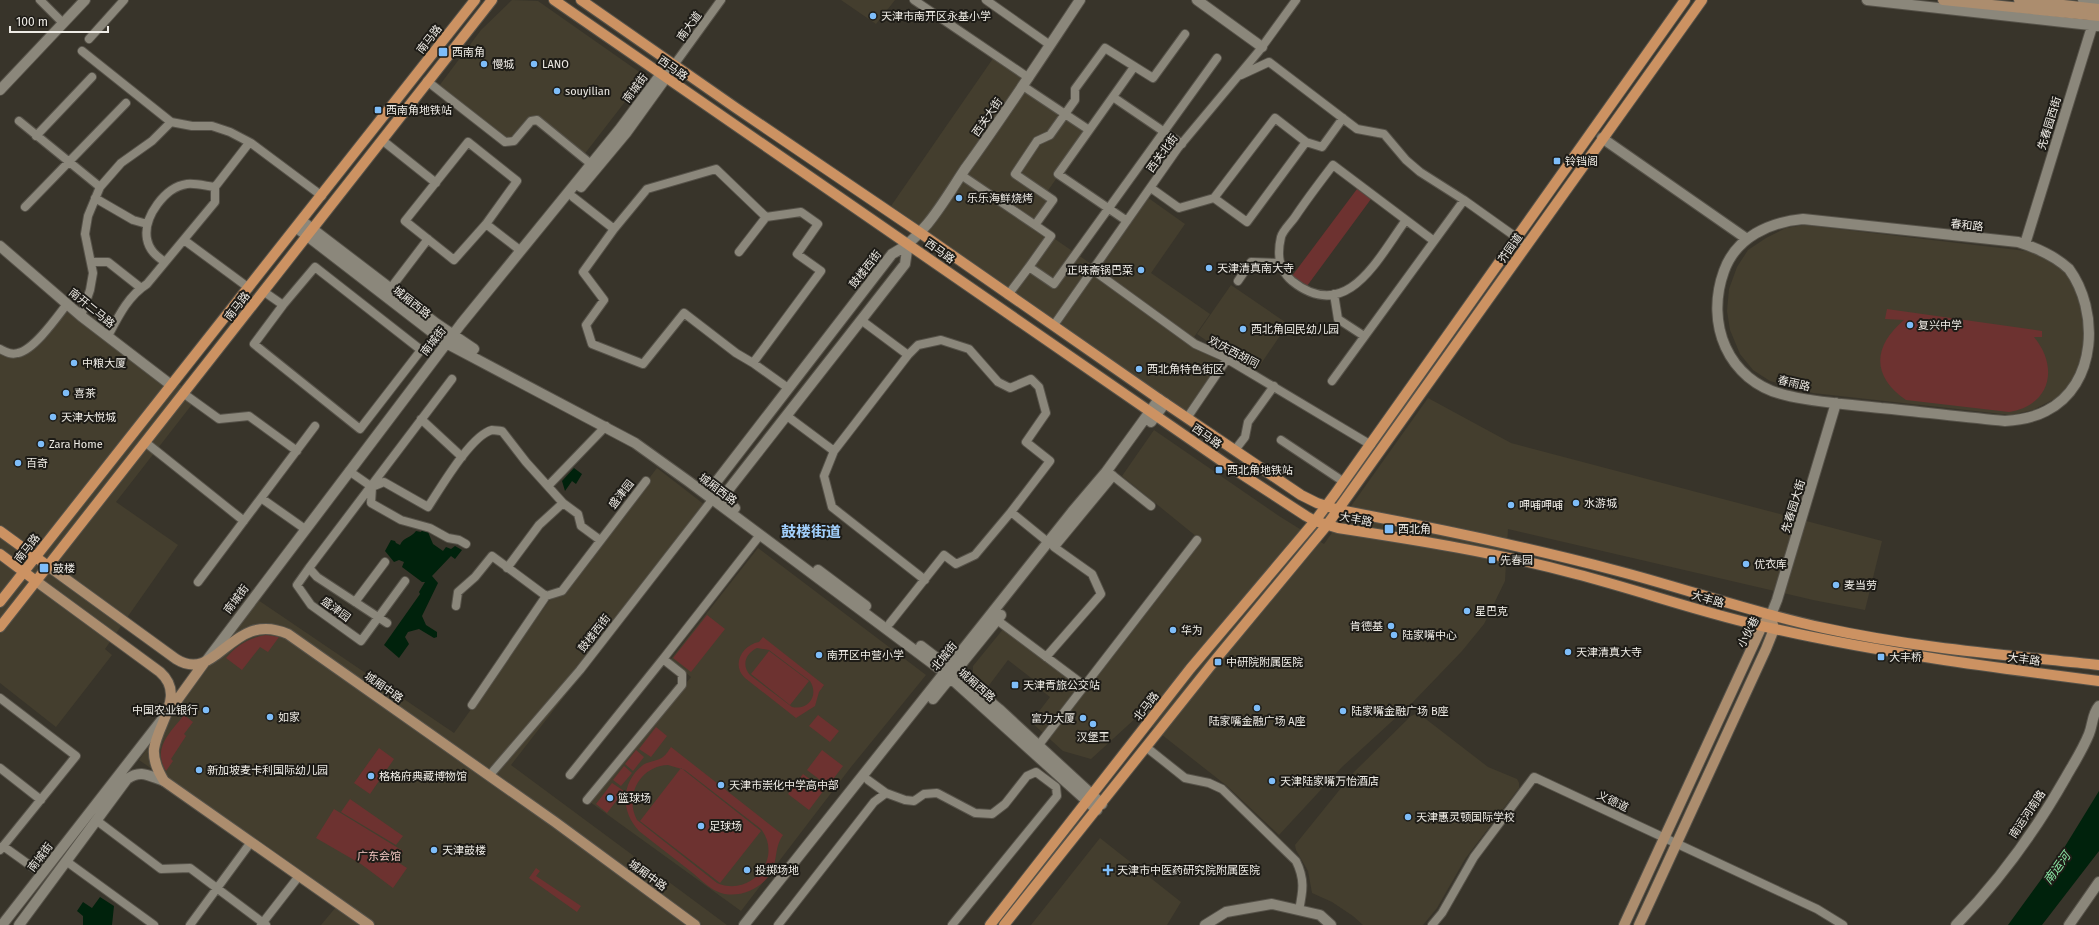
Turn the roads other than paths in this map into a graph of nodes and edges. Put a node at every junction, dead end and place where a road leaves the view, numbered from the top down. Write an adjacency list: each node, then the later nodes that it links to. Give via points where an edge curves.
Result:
1 (40, 0): 21 (street)
2 (85, 0): 21 (street)
3 (124, 0): 23 (street)
4 (475, 0): 57 (main road, 南马路)
5 (492, 0): 33 (main road, 南马路)
6 (554, 0): 30 (main road, 西马路)
7 (581, 0): 28 (main road, 西马路)
8 (722, 0): 28 (street, 南大道)
9 (914, 0): 34 (street)
10 (986, 0): 24 (street)
11 (1080, 0): 24 (street, 西关大街)
12 (1198, 0): 25 (street)
13 (1296, 0): 25 (street, 西关北街)
14 (1684, 0): 74 (main road, 芥园道)
15 (1702, 0): 45 (main road, 芥园道)
16 (1867, 0): 20 (street)
17 (1943, 0): 20 (main road)
18 (2019, 0): 20 (main road)
19 (2083, 0): 20 (street)
20 (2097, 13): 80 (street, 先春园西街)
21 (63, 23): 35 (street)
22 (1185, 34): 29 (street, via 1153,78)
23 (89, 39)
24 (1050, 45): 34 (street, 西关大街)
25 (1262, 47): 31 (street, 西关北街)
26 (82, 51): 41 (street)
27 (1217, 58): 43 (street)
28 (674, 65): 30 (street, 南城街); 73 (main road, 西马路)
29 (1134, 67): 36 (street); 38 (street, via 1105,48 1075,89 1075,100)
30 (664, 76): 51 (street, 南城街); 58 (street, 南城街, via 626,133); 79 (main road, 西马路)
31 (1239, 76): 39 (street, via 1269,62); 49 (street, 西关北街)
32 (92, 77): 44 (street)
33 (427, 81): 46 (main road, 南马路); 51 (street, via 505,142 514,141 531,121 537,120)
34 (1026, 82): 38 (street); 52 (street, 西关大街)
35 (0, 90)
36 (1113, 97): 42 (street); 43 (street)
37 (126, 102): 50 (street)
38 (1065, 114): 42 (street); 70 (street, via 1050,135 1037,142 1015,174 1053,200)
39 (1343, 118): 47 (street, via 1322,147); 61 (street, via 1357,129 1384,134 1420,172)
40 (18, 121): 44 (street)
41 (171, 122): 48 (street, via 212,126 230,132); 54 (street, via 152,141 121,163)
42 (1089, 130): 63 (street, via 1058,174)
43 (1163, 131): 49 (street); 63 (street)
44 (36, 136): 50 (street)
45 (1602, 138): 76 (street); 81 (main road, 芥园道)
46 (382, 140): 53 (street); 72 (main road, 南马路)
47 (1306, 142): 60 (street, via 1275,118); 60 (street, via 1247,222)
48 (249, 143): 55 (street); 57 (street)
49 (1182, 144): 56 (street, 西关北街)
50 (69, 162): 54 (street); 62 (street)
51 (591, 164): 83 (street, 南城街)
52 (961, 175): 70 (street); 73 (street, 西关大街)
53 (436, 183): 68 (street, via 468,142 517,181); 75 (street, via 405,221)
54 (100, 187): 59 (street)
55 (215, 187): 67 (street, via 187,184 173,189 158,204); 77 (street, via 215,202)
56 (1150, 188): 60 (street, via 1179,208); 66 (street, 西关北街)
57 (322, 196): 69 (main road, 南马路)
58 (573, 197): 71 (street); 104 (street, 南城街)
59 (95, 198): 67 (street, via 133,220); 85 (street, via 85,234)
60 (1214, 198)
61 (1464, 200): 74 (street); 78 (street)
62 (25, 207)
63 (1108, 208): 66 (street); 88 (street, via 1054,284)
64 (766, 217): 71 (street, via 716,169 647,189); 84 (street); 109 (street, via 800,212 818,224 797,254 822,271)
65 (1406, 220): 78 (street); 87 (street, via 1332,165 1282,235 1278,258); 95 (street, via 1361,281 1343,293)
66 (1127, 221): 89 (street, 西关北街)
67 (147, 224): 86 (street, via 147,239 153,253)
68 (486, 224): 75 (street, via 454,260); 83 (street)
69 (299, 225): 72 (street, 城厢西路); 92 (main road, 南马路)
70 (1035, 225): 88 (street, via 1051,236)
71 (614, 229): 109 (street, via 583,272 604,300 586,326 592,344 643,364 684,312 736,353)
72 (309, 232): 93 (street, 城厢西路); 94 (main road, 南马路); 104 (street, 城厢西路)
73 (919, 232): 79 (street, 西关大街); 96 (main road, 西马路)
74 (1517, 238): 81 (street); 126 (main road, 芥园道)
75 (428, 239): 93 (street)
76 (1747, 239): 80 (street, 春和路, via 1756,232 1786,220 1803,219); 117 (street, 春雨路, via 1734,252 1720,281 1716,310 1721,340 1726,350 1739,368 1767,389 1784,395)
77 (184, 240): 86 (street); 92 (street)
78 (1434, 241): 103 (street)
79 (908, 244): 100 (street, 鼓楼西街, via 906,264); 114 (street, 鼓楼西街, via 892,254); 118 (main road, 西马路)
80 (2024, 244): 107 (street, 春和路, via 2054,258 2069,269 2081,284 2094,315)
81 (1527, 245): 142 (main road, 芥园道)
82 (0, 246): 97 (street, 南开二马路)
83 (521, 251): 104 (street, 南城街)
84 (739, 252)
85 (91, 262): 91 (street, via 108,262); 99 (street, via 93,273 90,290)
86 (165, 262): 91 (street)
87 (1280, 263): 90 (street, via 1251,262); 95 (street, via 1288,277 1303,289 1322,295)
88 (1029, 267): 96 (street)
89 (1093, 270): 101 (street, 西关北街); 108 (street, 欢庆西胡同, via 1195,344)
90 (1238, 281)
91 (141, 288): 102 (street, via 123,308)
92 (249, 288): 112 (main road, 南马路)
93 (390, 289): 104 (street, 城厢西路)
94 (264, 291): 98 (street); 115 (main road, 南马路)
95 (1334, 294): 103 (street, via 1338,319)
96 (1008, 295): 101 (main road, 西马路)
97 (67, 304): 99 (street, 南开二马路); 105 (street, via 31,346 19,353 8,353)
98 (283, 305): 98 (street, via 254,344 360,429 421,350 315,267)
99 (81, 316): 102 (street, 南开二马路)
100 (861, 320): 106 (street); 119 (street, 鼓楼西街)
101 (1054, 325): 116 (main road, 西马路)
102 (108, 336): 112 (street, 南开二马路)
103 (1364, 336): 111 (street)
104 (452, 341): 123 (street, 城厢西路); 131 (street, 南城街); 137 (street, 城厢西路, via 467,346 638,437)
105 (0, 349)
106 (908, 355): 129 (street); 143 (street, via 918,345 941,340 969,349 998,382 1010,388 1031,379 1040,386 1046,413 1026,442 1050,461)
107 (2096, 357): 117 (street, 春雨路, via 2071,392 2059,403 2034,416 2019,420 2005,421)
108 (1227, 359): 113 (street, 欢庆西胡同); 120 (street)
109 (753, 363): 114 (street)
110 (452, 379): 121 (street, 盛津园)
111 (1332, 380)
112 (171, 386): 155 (main road, 南马路)
113 (1274, 386): 126 (street, 欢庆西胡同); 127 (street, via 1248,422 1245,437)
114 (788, 388): 137 (street, 鼓楼西街)
115 (183, 394): 125 (main road, 南马路); 128 (street, via 219,419 249,416)
116 (1162, 401): 118 (street, 北城街); 120 (main road, 西马路)
117 (1836, 403): 169 (street, 先春园大街)
118 (1153, 413): 132 (street, 北城街); 145 (main road, 西马路, via 1258,486); 153 (street, 北城街)
119 (787, 416): 129 (street); 137 (street, 鼓楼西街)
120 (1187, 418): 127 (main road, 西马路)
121 (422, 419): 130 (street); 136 (street, 盛津园)
122 (315, 426): 128 (street)
123 (606, 426): 135 (street); 137 (street, 城厢西路)
124 (1281, 440): 134 (street)
125 (145, 442): 144 (street); 157 (main road, 南马路)
126 (1371, 445): 134 (main road, 芥园道)
127 (1235, 450): 141 (main road, 西马路, via 1301,495)
128 (297, 451): 138 (street)
129 (834, 451): 161 (street, via 824,476 832,507)
130 (462, 457): 135 (street, via 473,444 492,430 502,431 526,462); 136 (street, via 428,507 384,482)
131 (349, 471): 136 (street); 147 (street, 南城街)
132 (1112, 475): 140 (street); 153 (street, 北城街)
133 (646, 481): 150 (street, 盛津园)
134 (1344, 482): 141 (main road, 芥园道)
135 (549, 485): 139 (street)
136 (372, 487): 152 (street, via 371,502 401,520 430,528); 158 (street, 盛津园)
137 (715, 496): 149 (street, 城厢西路); 173 (street, 城厢西路); 194 (street, 鼓楼西街, via 580,670)
138 (261, 498): 144 (street); 147 (street)
139 (563, 503): 150 (street, via 578,514 581,526); 159 (street, via 539,525)
140 (1151, 506)
141 (1326, 506): 142 (main road, 西马路); 145 (main road, 北马路)
142 (1339, 510): 146 (main road); 169 (main road, 大丰路, via 1615,570)
143 (1011, 512): 153 (street); 161 (street, via 975,555 956,564 944,555)
144 (244, 521): 164 (street)
145 (1315, 521): 146 (main road, 大丰路); 198 (main road, 北马路, via 1190,669)
146 (1327, 526): 175 (main road, 大丰路, via 1493,555 1575,573); 191 (main road)
147 (305, 529): 181 (street, 南城街)
148 (0, 531): 155 (main road)
149 (760, 535): 179 (street); 183 (street, 城厢西路)
150 (600, 540): 165 (street, 盛津园, via 562,591)
151 (1197, 540): 185 (street)
152 (466, 544)
153 (1051, 545): 171 (street, 北城街); 178 (street, via 1092,574 1101,594); 183 (street, 北城街)
154 (0, 554): 160 (main road)
155 (36, 557): 157 (main road); 160 (main road, 南马路)
156 (385, 562): 167 (street, 盛津园)
157 (48, 566): 163 (main road, 南马路); 181 (main road, via 182,662)
158 (310, 568): 167 (street, 盛津园, via 317,577); 170 (street, 盛津园, via 297,585 311,605 361,641)
159 (508, 568): 165 (street); 168 (street, via 492,556 475,577 458,592)
160 (24, 572): 163 (main road); 166 (main road, 南马路)
161 (925, 580): 173 (street)
162 (405, 581): 170 (street, 盛津园)
163 (36, 582): 174 (main road, 南马路); 189 (main road, via 164,676 172,691)
164 (198, 582)
165 (546, 596): 187 (street)
166 (0, 602)
167 (355, 602): 170 (street, 盛津园)
168 (456, 606)
169 (1771, 615): 175 (main road, 小伙巷); 176 (main road, 小伙巷); 177 (main road, 大丰路, via 1862,636)
170 (379, 618): 172 (street, 盛津园)
171 (997, 620): 178 (street); 183 (street, 北城街)
172 (387, 623)
173 (890, 623): 183 (street, 城厢西路)
174 (0, 626)
175 (1762, 626): 176 (main road, 大丰路); 203 (main road, 小伙巷)
176 (1774, 629): 180 (main road, 大丰路); 205 (main road, 小伙巷)
177 (1943, 648): 180 (main road); 182 (main road, 大丰路)
178 (1046, 657): 185 (street)
179 (663, 659): 193 (street); 200 (street, via 682,674 682,685)
180 (1941, 661): 184 (main road, 大丰路)
181 (204, 664): 189 (main road, 南城街); 194 (main road, 城厢中路, via 250,631 263,628 280,630)
182 (2099, 666)
183 (950, 673): 190 (street, 城厢西路, via 999,709); 195 (street, 北城街); 198 (street, 城厢西路); 222 (street, 北城街)
184 (2099, 681)
185 (1085, 686): 190 (street)
186 (0, 698): 199 (street, via 76,756)
187 (472, 704)
188 (2099, 706): 233 (street, 南运河南路, via 2095,711 2089,734 2037,823 1998,876)
189 (168, 712): 196 (main road, via 154,749 157,769); 208 (street, 南城街)
190 (1038, 746): 198 (street, 城厢西路)
191 (1146, 747): 201 (main road); 213 (street, via 1186,778 1222,789 1296,861 1302,873 1304,886)
192 (0, 768): 199 (street)
193 (570, 775)
194 (489, 776): 221 (main road, 城厢中路)
195 (868, 780): 197 (street); 215 (street, 北城街)
196 (164, 781): 202 (street, 南城街, via 144,773 132,776); 204 (main road)
197 (886, 793): 223 (street, via 874,802); 224 (street, via 914,801 924,794 937,793 975,813 992,814 1005,804 1027,776 1036,772 1056,787 1057,796)
198 (1089, 798): 201 (street, 城厢西路); 225 (main road, 北马路)
199 (40, 800): 206 (street)
200 (587, 800)
201 (1099, 807): 226 (main road)
202 (96, 820): 207 (street, 南城街); 211 (street, via 161,869 190,868)
203 (1665, 837): 205 (street, 义德道); 229 (street, 义德道, via 1534,777 1474,857 1442,913); 230 (main road, 小伙巷)
204 (251, 842): 209 (main road); 211 (street)
205 (1677, 842): 231 (main road, 小伙巷); 232 (street, 义德道, via 1817,909)
206 (2, 848): 208 (street)
207 (66, 861): 217 (street, 南城街); 218 (street)
208 (42, 874): 216 (street, 南城街)
209 (299, 876): 214 (street); 220 (main road)
210 (2099, 882): 234 (street)
211 (218, 887): 214 (street); 219 (street)
212 (2099, 893): 235 (street)
213 (1299, 910): 227 (street, via 1272,904 1226,912); 228 (street, via 1320,915)
214 (263, 924)
215 (753, 924)
216 (2, 925)
217 (19, 925)
218 (154, 925)
219 (190, 925)
220 (369, 925)
221 (696, 925)
222 (744, 925)
223 (778, 925)
224 (952, 925)
225 (990, 925)
226 (1004, 925)
227 (1205, 925)
228 (1331, 925)
229 (1432, 925)
230 (1624, 925)
231 (1640, 925)
232 (1843, 925)
233 (1956, 925)
234 (2069, 925)
235 (2077, 925)

